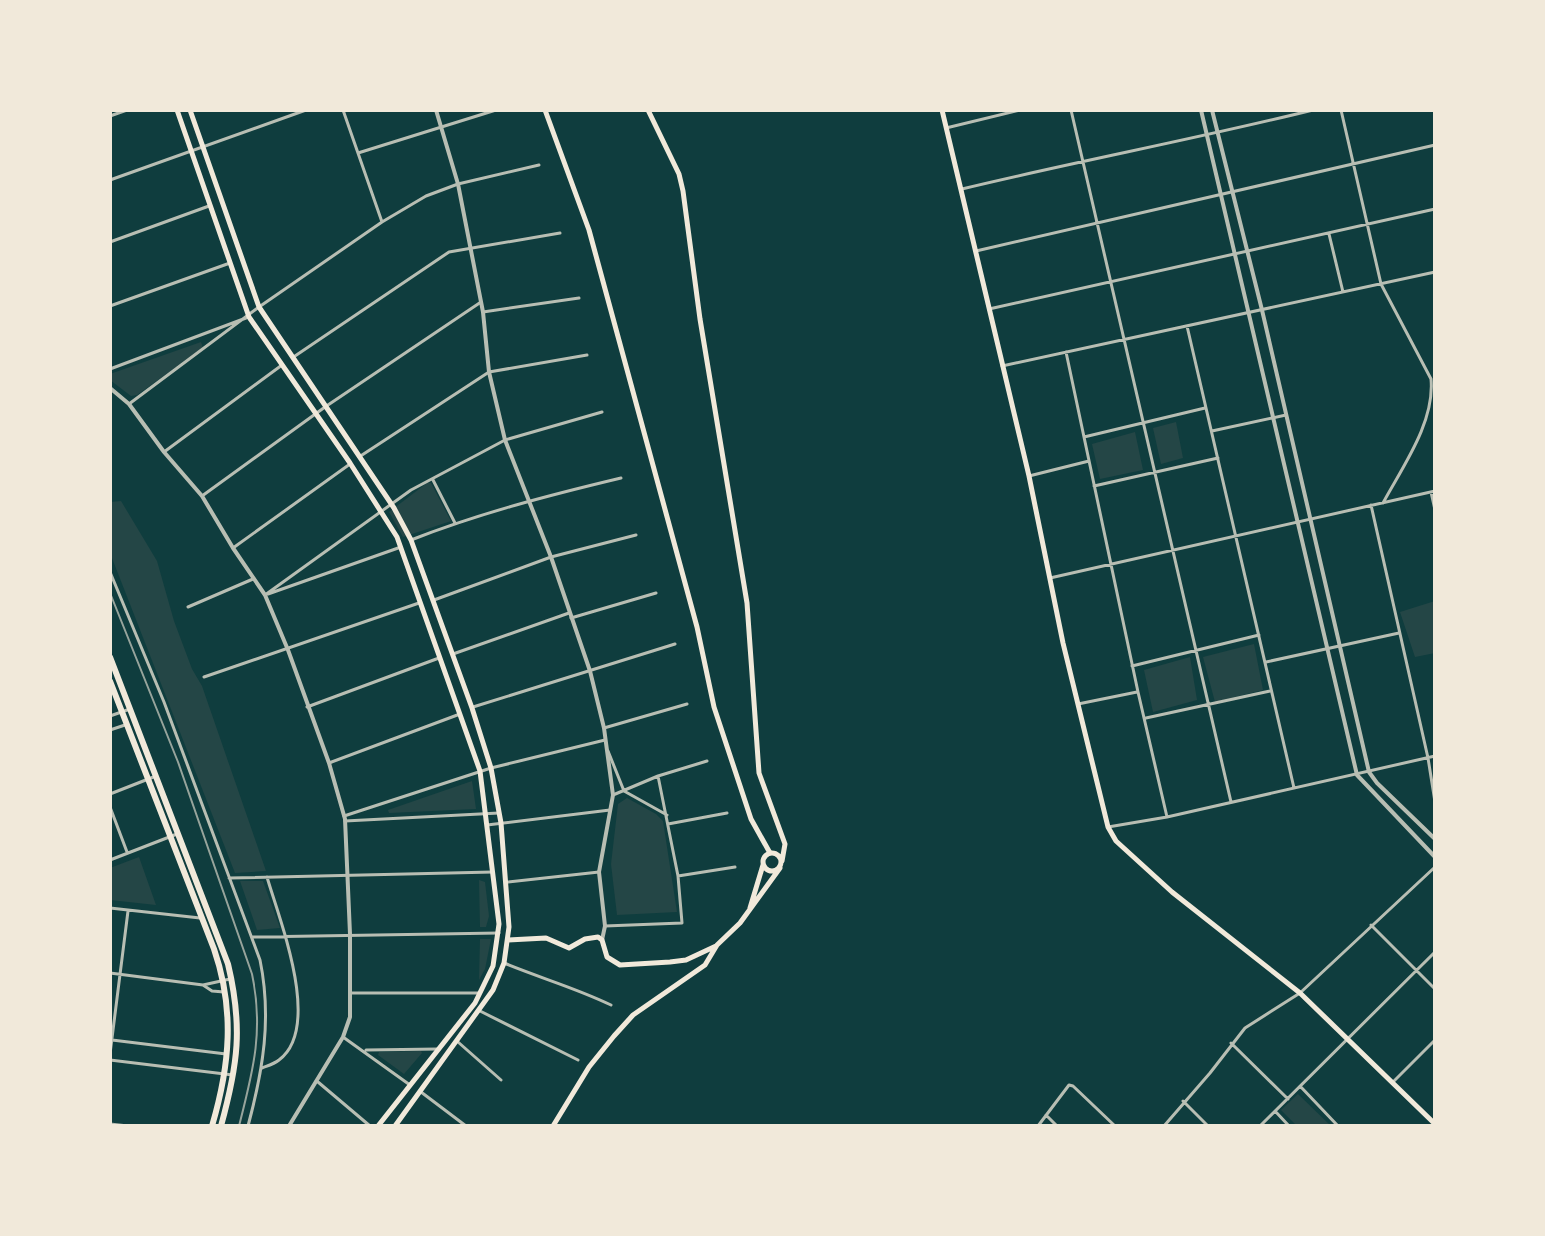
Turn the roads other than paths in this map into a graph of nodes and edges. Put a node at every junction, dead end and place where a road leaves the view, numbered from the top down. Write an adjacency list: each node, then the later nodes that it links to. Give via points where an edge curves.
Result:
1 (127, 110): 17 (street)
2 (177, 110): 25 (main road)
3 (190, 110): 23 (main road)
4 (306, 110): 23 (street)
5 (343, 110): 24 (street)
6 (436, 110): 18 (street)
7 (496, 110): 18 (street)
8 (545, 110): 180 (main road, via 589,230 714,707)
9 (648, 110): 181 (main road, via 683,191 747,603 759,773)
10 (942, 110): 19 (main road)
11 (1020, 110): 19 (street)
12 (1071, 110): 26 (street)
13 (1201, 110): 21 (street)
14 (1212, 110): 20 (street)
15 (1313, 110): 20 (street)
16 (1341, 110): 27 (street)
17 (110, 116)
18 (440, 126): 24 (street); 30 (street)
19 (946, 128): 31 (main road)
20 (1218, 133): 21 (street); 32 (street)
21 (1206, 135): 26 (street); 33 (street)
22 (1435, 145): 27 (street)
23 (203, 148): 25 (street); 54 (main road)
24 (358, 153): 36 (street)
25 (191, 154): 29 (street); 34 (main road)
26 (1082, 160): 31 (street); 37 (street)
27 (1351, 163): 32 (street); 38 (street)
28 (539, 165): 30 (street)
29 (110, 180)
30 (458, 184): 36 (street); 42 (street)
31 (962, 189): 43 (main road)
32 (1232, 191): 33 (street); 44 (street)
33 (1220, 194): 37 (street); 45 (street)
34 (209, 206): 41 (street); 46 (main road)
35 (1435, 209): 38 (street)
36 (382, 222): 54 (street)
37 (1096, 223): 43 (street); 48 (street)
38 (1366, 224): 40 (street); 49 (street)
39 (560, 233): 42 (street)
40 (1329, 234): 44 (street); 50 (street)
41 (110, 242)
42 (470, 247): 52 (street); 64 (street, via 449,252)
43 (976, 251): 55 (main road)
44 (1247, 252): 45 (street); 56 (street)
45 (1235, 254): 48 (street); 58 (street)
46 (230, 263): 53 (street); 59 (main road)
47 (1435, 272): 49 (street)
48 (1111, 281): 55 (street); 61 (street)
49 (1381, 284): 50 (street); 94 (street, via 1431,379 1432,395)
50 (1343, 292): 56 (street)
51 (579, 298): 57 (street)
52 (481, 302): 57 (street); 71 (street)
53 (110, 306)
54 (259, 307): 59 (street); 64 (main road)
55 (989, 309): 66 (main road)
56 (1262, 310): 58 (street); 75 (street)
57 (483, 312): 68 (street)
58 (1249, 313): 60 (street); 76 (street)
59 (249, 317): 65 (main road); 67 (street); 70 (street)
60 (1187, 326): 61 (street); 72 (street)
61 (1125, 340): 62 (street); 77 (street)
62 (1066, 352): 66 (street); 79 (street)
63 (587, 355): 68 (street)
64 (292, 358): 71 (main road)
65 (282, 365): 74 (main road); 81 (street)
66 (1002, 366): 87 (main road)
67 (110, 369)
68 (489, 372): 80 (street); 82 (street)
69 (110, 388): 70 (street)
70 (129, 404): 81 (street)
71 (325, 407): 74 (street); 82 (main road)
72 (1206, 408): 77 (street); 78 (street)
73 (602, 412): 80 (street)
74 (316, 415): 85 (main road); 92 (street)
75 (1286, 415): 76 (street); 99 (street)
76 (1274, 418): 78 (street); 100 (street)
77 (1144, 423): 79 (street); 86 (street)
78 (1211, 431): 83 (street)
79 (1084, 437): 84 (street)
80 (505, 440): 89 (street); 93 (street)
81 (164, 452): 92 (street)
82 (359, 457): 95 (main road)
83 (1218, 458): 86 (street); 103 (street)
84 (1089, 461): 87 (street); 90 (street)
85 (350, 463): 98 (main road); 106 (street)
86 (1156, 473): 90 (street); 107 (street)
87 (1029, 476): 111 (main road)
88 (621, 478): 93 (street)
89 (432, 480): 95 (street); 101 (street)
90 (1094, 486): 109 (street)
91 (1433, 491): 94 (street); 97 (street)
92 (202, 496): 106 (street)
93 (529, 501): 101 (street); 108 (street)
94 (1383, 503): 96 (street)
95 (392, 505): 98 (street); 104 (main road)
96 (1371, 505): 99 (street); 119 (street)
97 (1435, 510)
98 (382, 511): 105 (main road); 114 (street)
99 (1310, 519): 100 (street); 122 (street)
100 (1298, 522): 103 (street); 123 (street)
101 (455, 523): 104 (street)
102 (636, 535): 108 (street)
103 (1236, 536): 107 (street); 120 (street)
104 (411, 540): 115 (main road)
105 (401, 547): 114 (street); 116 (main road)
106 (233, 548): 112 (street)
107 (1173, 550): 109 (street); 125 (street)
108 (551, 557): 115 (street); 118 (street)
109 (1112, 564): 111 (street); 130 (street)
110 (110, 572): 197 (street)
111 (1050, 578): 137 (main road)
112 (253, 579): 114 (street); 117 (street)
113 (656, 593): 118 (street)
114 (265, 595): 124 (street)
115 (432, 600): 126 (main road)
116 (420, 603): 124 (street); 128 (main road)
117 (188, 607)
118 (570, 616): 126 (street); 131 (street)
119 (1400, 633): 122 (street); 152 (street)
120 (1259, 635): 125 (street); 129 (street)
121 (675, 644): 131 (street)
122 (1339, 646): 123 (street); 157 (street)
123 (1327, 649): 129 (street); 158 (street)
124 (288, 650): 132 (street); 139 (street)
125 (1196, 650): 130 (street); 138 (street)
126 (453, 654): 140 (main road)
127 (110, 657): 141 (highway)
128 (440, 658): 139 (street); 143 (main road)
129 (1266, 662): 134 (street)
130 (1132, 666): 135 (street)
131 (590, 671): 140 (street); 148 (street)
132 (204, 677)
133 (110, 681): 142 (highway)
134 (1270, 691): 138 (street); 162 (street)
135 (1138, 692): 137 (street); 145 (street)
136 (687, 704): 148 (street)
137 (1078, 704): 179 (main road)
138 (1209, 704): 145 (street); 166 (street)
139 (307, 707): 154 (street)
140 (472, 708): 155 (main road)
141 (130, 709): 142 (street); 146 (highway)
142 (122, 712): 144 (street); 147 (highway)
143 (461, 714): 154 (street); 156 (main road)
144 (110, 716)
145 (1146, 718): 174 (street)
146 (135, 721): 147 (street); 159 (highway)
147 (127, 724): 149 (street); 161 (highway)
148 (604, 728): 150 (street)
149 (110, 730)
150 (605, 742): 155 (street); 163 (street); 165 (street)
151 (1435, 756): 152 (street)
152 (1428, 758): 157 (street); 167 (street)
153 (707, 761): 160 (street)
154 (329, 763): 175 (street)
155 (491, 768): 156 (street); 170 (main road)
156 (480, 771): 172 (main road); 175 (street)
157 (1369, 772): 158 (street); 183 (street)
158 (1357, 775): 162 (street); 186 (street)
159 (156, 776): 161 (street); 182 (highway)
160 (658, 776): 163 (street); 173 (street)
161 (147, 780): 164 (street); 182 (highway)
162 (1294, 788): 166 (street)
163 (624, 791): 165 (street); 173 (street)
164 (110, 794)
165 (613, 795): 169 (street)
166 (1231, 802): 174 (street)
167 (1435, 802)
168 (110, 807): 185 (street)
169 (610, 810): 176 (street); 193 (street)
170 (499, 813): 172 (street); 176 (main road)
171 (727, 813): 177 (street)
172 (485, 814): 175 (street); 178 (main road)
173 (667, 815): 177 (street)
174 (1167, 817): 179 (street)
175 (344, 818): 194 (street)
176 (501, 823): 178 (street); 198 (main road)
177 (668, 824): 195 (street)
178 (487, 825): 192 (main road)
179 (1108, 827): 225 (main road, via 1116,841 1172,892)
180 (758, 835): 184 (main road); 188 (main road)
181 (781, 835): 184 (main road); 189 (main road)
182 (174, 836): 185 (street); 202 (highway); 203 (highway)
183 (1435, 839)
184 (772, 853): 188 (main road); 189 (main road)
185 (128, 854): 187 (street)
186 (1435, 856)
187 (110, 860)
188 (763, 864): 189 (main road, via 774,872); 201 (main road)
189 (781, 865): 201 (main road)
190 (735, 867): 195 (street)
191 (1435, 867): 204 (street)
192 (493, 872): 194 (street); 206 (main road)
193 (599, 872): 198 (street); 205 (street)
194 (347, 876): 196 (street); 207 (street)
195 (678, 876): 205 (street, via 682,923)
196 (267, 877): 197 (street); 208 (street)
197 (229, 878): 209 (street)
198 (504, 883): 210 (main road)
199 (110, 908): 200 (street)
200 (128, 911): 202 (street); 217 (street)
201 (748, 913): 212 (main road)
202 (201, 919): 203 (street); 219 (highway)
203 (212, 919): 218 (highway)
204 (1371, 925): 215 (street); 225 (street)
205 (605, 926): 211 (street)
206 (499, 933): 207 (street); 224 (main road)
207 (350, 934): 208 (street); 223 (street)
208 (286, 936): 209 (street); 242 (street, via 296,982 297,1025 288,1049)
209 (252, 937): 242 (street, via 266,1005)
210 (508, 940): 211 (main road, via 546,938 569,948 593,936); 214 (main road)
211 (602, 940): 212 (main road, via 607,957 620,965 686,960)
212 (717, 945): 266 (main road, via 693,975 633,1015 589,1067)
213 (1435, 952): 215 (street)
214 (504, 963): 227 (street); 228 (main road)
215 (1417, 971): 221 (street); 230 (street)
216 (110, 973): 217 (street)
217 (118, 974): 220 (street); 231 (street)
218 (232, 979): 219 (street); 226 (highway)
219 (223, 980): 220 (street); 222 (highway)
220 (203, 985): 222 (street)
221 (1435, 989)
222 (226, 992): 226 (street); 238 (highway)
223 (351, 993): 224 (street); 229 (street)
224 (481, 993): 235 (main road)
225 (1300, 993): 230 (main road); 234 (street)
226 (234, 994): 239 (highway)
227 (611, 1005)
228 (480, 1011): 233 (main road); 241 (street)
229 (343, 1037): 236 (street); 246 (street)
230 (1347, 1039): 247 (main road); 249 (street)
231 (112, 1040): 237 (street); 238 (street)
232 (1435, 1040): 247 (street)
233 (458, 1042): 245 (street); 250 (main road)
234 (1231, 1043): 251 (street); 252 (street)
235 (438, 1049): 236 (street); 248 (main road)
236 (363, 1050): 248 (street)
237 (110, 1054)
238 (228, 1055): 239 (street); 243 (highway)
239 (237, 1056): 244 (highway)
240 (110, 1060): 243 (street)
241 (578, 1060)
242 (262, 1068): 260 (street)
243 (226, 1072): 244 (street); 258 (highway)
244 (235, 1075): 259 (highway)
245 (501, 1080)
246 (318, 1082): 261 (street); 262 (street)
247 (1392, 1083): 256 (main road)
248 (410, 1085): 263 (main road)
249 (1300, 1086): 251 (street); 274 (street)
250 (421, 1092): 264 (main road); 265 (street)
251 (1288, 1099): 253 (street)
252 (1183, 1101): 270 (street); 271 (street)
253 (1275, 1111): 272 (street); 273 (street)
254 (1046, 1115): 267 (street); 268 (street); 269 (street, via 1069,1085)
255 (110, 1124): 257 (street)
256 (1435, 1124)
257 (128, 1126)
258 (212, 1126)
259 (221, 1126)
260 (248, 1126)
261 (289, 1126)
262 (370, 1126)
263 (378, 1126)
264 (395, 1126)
265 (466, 1126)
266 (553, 1126)
267 (1038, 1126)
268 (1057, 1126)
269 (1115, 1126)
270 (1164, 1126)
271 (1208, 1126)
272 (1260, 1126)
273 (1289, 1126)
274 (1338, 1126)

